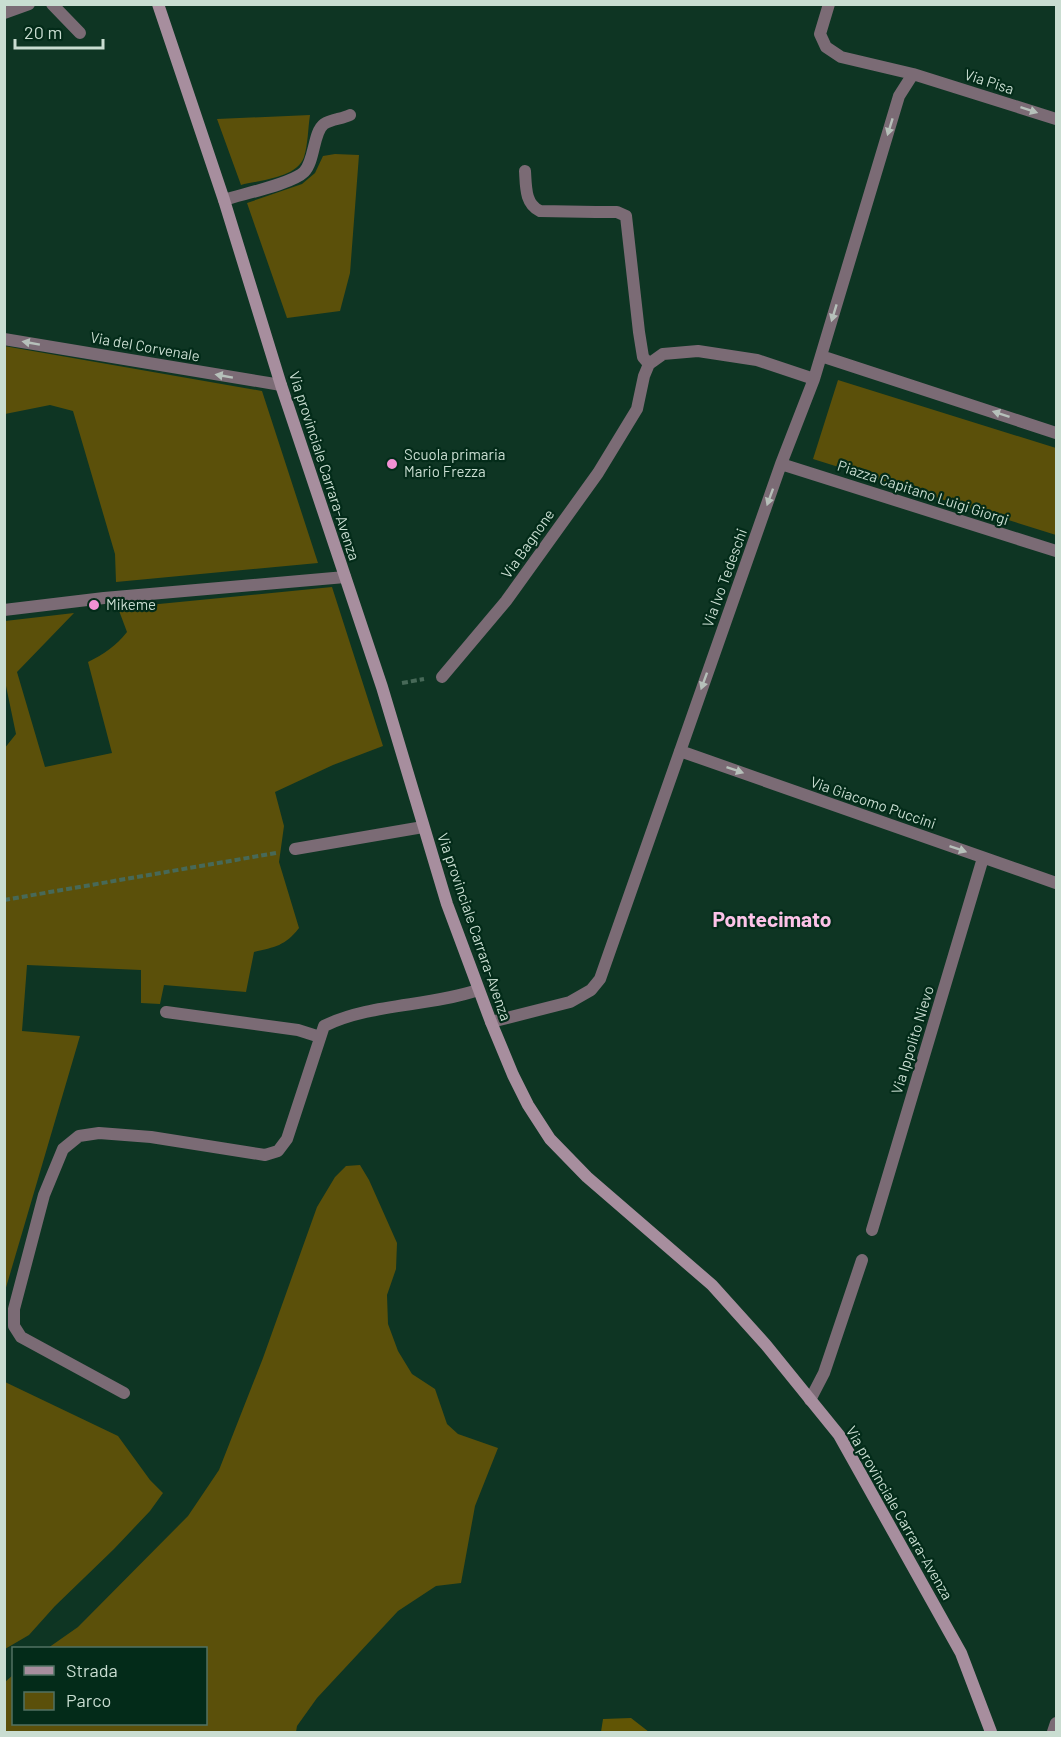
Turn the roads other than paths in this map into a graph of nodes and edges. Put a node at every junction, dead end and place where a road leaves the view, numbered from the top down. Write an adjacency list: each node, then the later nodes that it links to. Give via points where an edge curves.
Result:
1 (28, 4): 5 (street)
2 (52, 4): 6 (street)
3 (158, 4): 11 (main road, Via provinciale Carrara-Avenza)
4 (829, 4): 7 (street, Via Pisa, via 820,33 826,47 841,57)
5 (4, 13)
6 (80, 33)
7 (913, 74): 9 (street, Via Pisa, one-way to 9); 13 (street, Via Ivo Tedeschi, one-way to 13, via 899,96)
8 (350, 115): 11 (street, via 320,128 304,172 291,180)
9 (1056, 119)
10 (525, 171): 14 (street, via 528,198 532,207 540,211 616,212 626,216 639,332 643,357)
11 (224, 200): 16 (main road, Via provinciale Carrara-Avenza)
12 (4, 339): 16 (street, Via del Corvenale, one-way to 12)
13 (821, 356): 15 (street, Via Ivo Tedeschi); 17 (street, one-way to 13)
14 (649, 364): 15 (street, via 663,354 698,351 757,360); 22 (street, Via Bagnone, via 637,409 598,473 506,601)
15 (814, 379): 18 (street, Via Ivo Tedeschi)
16 (281, 385): 20 (main road, Via provinciale Carrara-Avenza)
17 (1056, 433)
18 (782, 464): 19 (street, Piazza Capitano Luigi Giorgi); 23 (street, Via Ivo Tedeschi, one-way to 23)
19 (1056, 551)
20 (345, 577): 21 (street); 24 (main road, Via provinciale Carrara-Avenza)
21 (4, 610)
22 (442, 677)
23 (680, 751): 26 (street, Via Giacomo Puccini, one-way to 26); 30 (street, Via Ivo Tedeschi, via 600,979 591,990 570,1002)
24 (423, 826): 25 (street); 28 (main road, Via provinciale Carrara-Avenza)
25 (295, 849)
26 (983, 858): 27 (street, Via Giacomo Puccini); 32 (street, Via Ippolito Nievo)
27 (1056, 883)
28 (478, 990): 30 (main road, Via provinciale Carrara-Avenza); 31 (street, via 343,1017 324,1026)
29 (166, 1012): 31 (street, via 298,1030)
30 (491, 1022): 35 (main road, Via provinciale Carrara-Avenza, via 528,1105 549,1139 586,1177 712,1285)
31 (320, 1037): 34 (street, via 287,1139 278,1151 265,1155 99,1133 80,1136 63,1149 25,1263 14,1326 21,1337)
32 (872, 1230)
33 (862, 1260): 35 (street, via 824,1373)
34 (124, 1392)
35 (810, 1400): 37 (main road, Via provinciale Carrara-Avenza, via 839,1435 962,1653)
36 (1056, 1723): 38 (street)
37 (991, 1732)
38 (1053, 1732)

